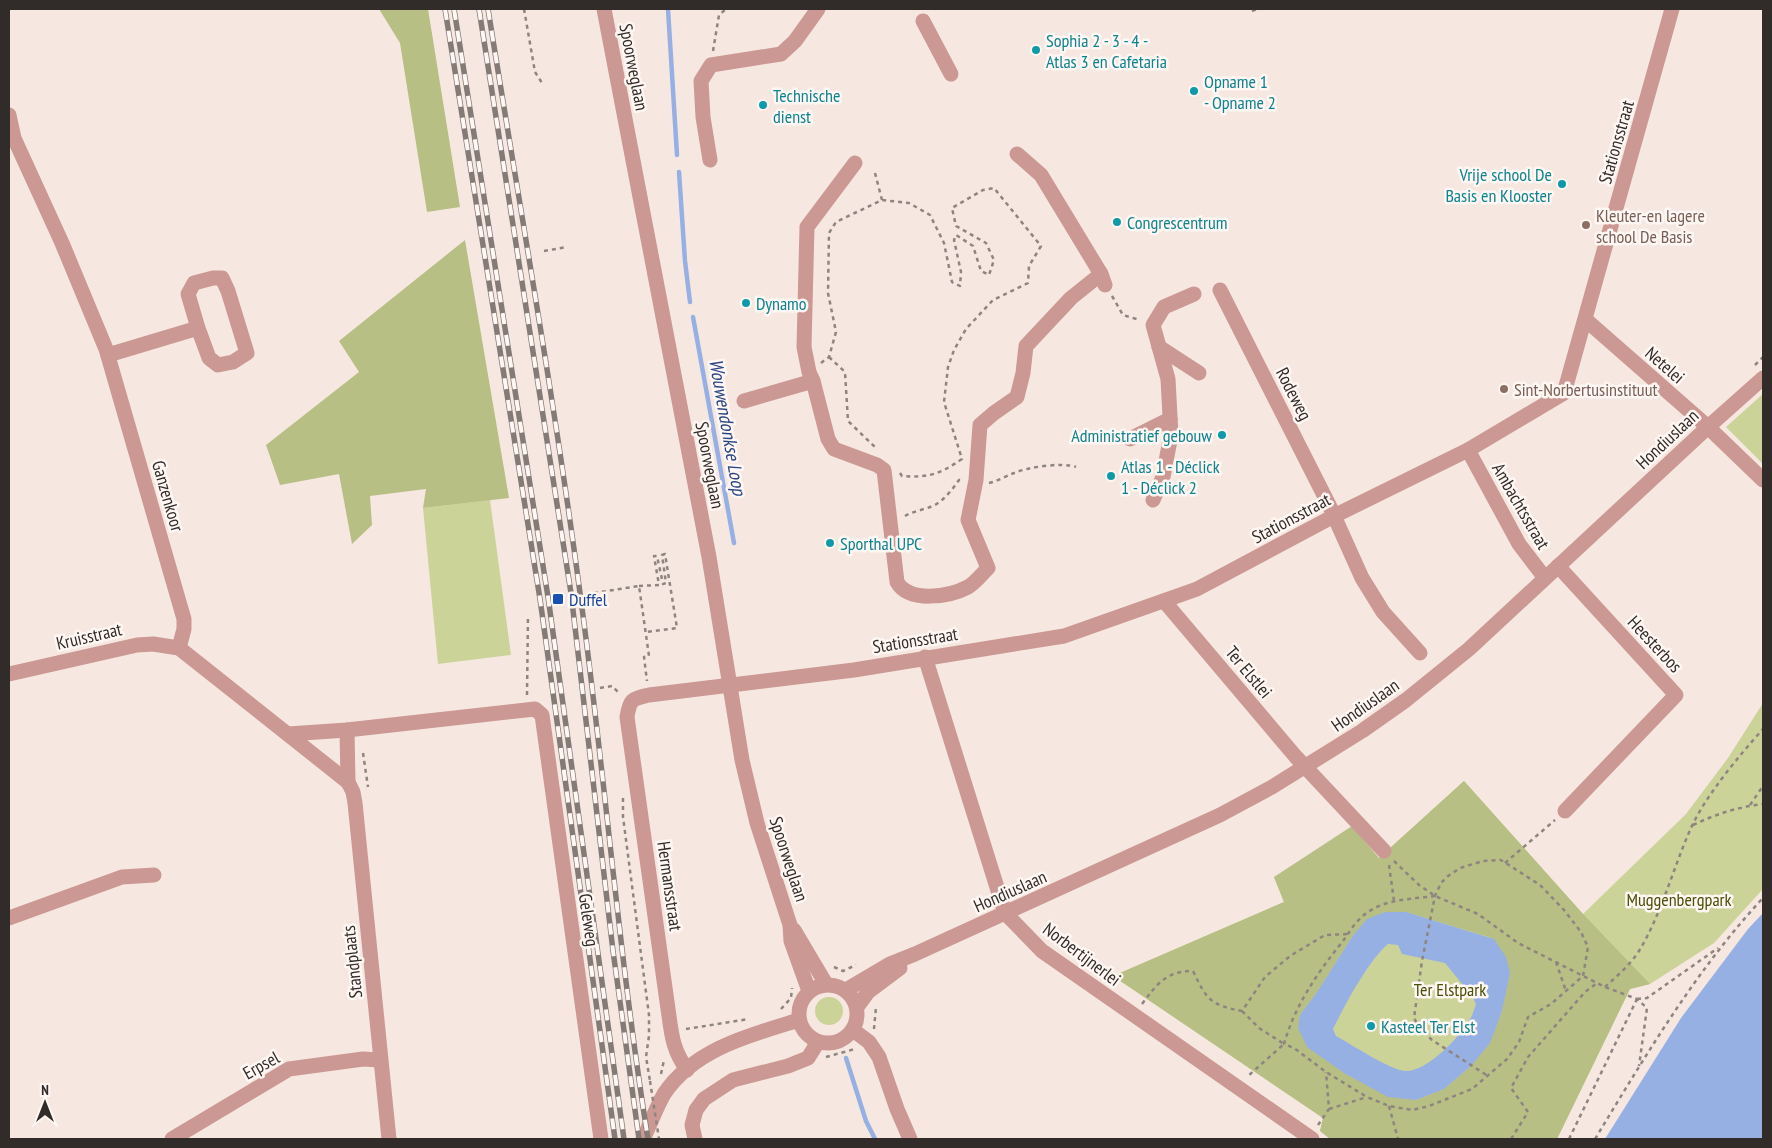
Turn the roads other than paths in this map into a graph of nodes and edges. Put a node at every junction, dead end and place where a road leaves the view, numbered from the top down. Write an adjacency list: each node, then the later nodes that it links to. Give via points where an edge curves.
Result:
1 (604, 9): 34 (street, Spoorweglaan, via 709,557)
2 (818, 9): 8 (street, via 795,42 781,54 711,65 701,81)
3 (1672, 9): 12 (street, Stationsstraat)
4 (923, 21): 5 (street)
5 (951, 74)
6 (9, 116): 15 (street, Ganzenkoor, via 14,138)
7 (1017, 154): 18 (street, via 1041,176 1103,279 1071,298 1026,346 1018,398 980,426 976,480 968,520 988,568 969,586 940,596 917,595 900,588 884,470 834,449 828,440)
8 (710, 160)
9 (855, 163): 18 (street, via 807,227 804,347)
10 (1220, 290): 26 (street, Rodeweg)
11 (1194, 294): 14 (street, via 1164,307 1153,325)
12 (1586, 320): 21 (street, Netelei); 23 (street, Stationsstraat, via 1564,392)
13 (198, 328): 13 (street, via 209,358 218,365 233,362 247,353 222,278 194,283 188,294); 15 (street)
14 (1159, 346): 16 (street); 20 (street, via 1168,379)
15 (108, 355): 30 (street, Ganzenkoor, via 184,619)
16 (1199, 373)
17 (1763, 378): 21 (street, Hondiuslaan)
18 (813, 381): 19 (street)
19 (744, 401)
20 (1170, 419): 22 (street); 25 (street, via 1171,435 1163,477)
21 (1708, 427): 24 (street, Netelei); 27 (street, Hondiuslaan)
22 (1130, 439)
23 (1468, 450): 26 (street, Stationsstraat); 28 (street, Ambachtsstraat, via 1519,544)
24 (1763, 480)
25 (1153, 500)
26 (1334, 516): 29 (street, Stationsstraat, via 1197,590); 31 (street, Rodeweg, via 1362,578 1383,612)
27 (1558, 566): 28 (street, Hondiuslaan); 40 (street, Heesterbos, via 1676,695)
28 (1545, 578): 38 (street, Hondiuslaan, via 1438,676 1377,722)
29 (1164, 601): 32 (street, Stationsstraat, via 1064,636); 38 (street, Ter Elstlei)
30 (179, 648): 33 (street, Kruisstraat, via 137,645); 37 (street)
31 (1420, 653)
32 (925, 657): 34 (street, Stationsstraat, via 854,670); 43 (street, Norbertijnerlei)
33 (9, 674)
34 (730, 684): 35 (street, Stationsstraat, via 650,695 635,698); 45 (street, Spoorweglaan, via 749,796 790,925 800,937)
35 (629, 704): 55 (street, Hermansstraat, via 626,717 671,1032 678,1056)
36 (347, 730): 37 (street); 39 (street, Standplaats); 59 (street, Geleweg, via 534,703 542,715)
37 (288, 734): 39 (street)
38 (1306, 767): 41 (street, Ter Elstlei); 43 (street, Hondiuslaan, via 1204,823)
39 (348, 782): 54 (street, Standplaats, via 355,803)
40 (1565, 811)
41 (1386, 853)
42 (154, 875): 44 (street, via 122,877)
43 (1005, 914): 46 (street, Hondiuslaan, via 915,954); 56 (street, Norbertijnerlei, via 1042,951)
44 (9, 918)
45 (808, 968): 47 (street, Spoorweglaan); 49 (street, Spoorweglaan)
46 (872, 981): 48 (street, Hondiuslaan); 50 (street, Hondiuslaan)
47 (826, 984): 48 (street); 49 (street)
48 (846, 990): 50 (street)
49 (809, 991): 51 (street, via 800,1005)
50 (857, 1007): 52 (street, Hondiuslaan)
51 (799, 1020): 53 (street, via 807,1034); 55 (street, via 732,1041)
52 (853, 1030): 53 (street, via 843,1040); 62 (street, via 869,1042 879,1057)
53 (818, 1042): 61 (street, via 808,1058 733,1080 704,1099 696,1110 692,1125)
54 (380, 1060): 57 (street, Erpsel, via 364,1059 289,1069); 58 (street, Standplaats)
55 (687, 1070): 60 (street, via 664,1095)
56 (1311, 1138)
57 (172, 1139)
58 (389, 1139)
59 (601, 1139)
60 (643, 1139)
61 (695, 1139)
62 (910, 1139)

